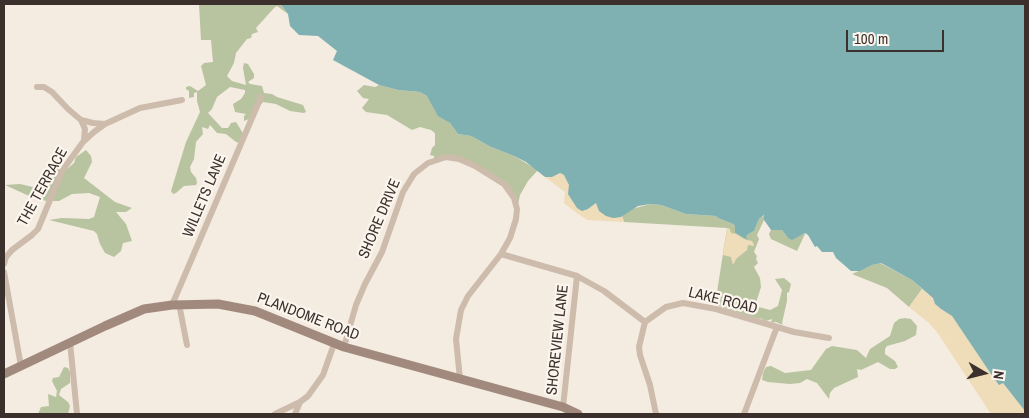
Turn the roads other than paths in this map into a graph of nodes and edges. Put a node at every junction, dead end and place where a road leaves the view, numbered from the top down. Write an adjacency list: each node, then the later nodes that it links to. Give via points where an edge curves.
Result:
1 (37, 87): 4 (street, via 52,92)
2 (260, 97): 11 (street, WILLETS LANE)
3 (182, 100): 5 (street, THE TERRACE, via 140,108)
4 (81, 120): 5 (street); 6 (street, THE TERRACE, via 85,129)
5 (105, 124): 6 (street, THE TERRACE)
6 (83, 142): 8 (street, THE TERRACE, via 62,171 38,229 12,250)
7 (501, 254): 10 (street); 17 (street, SHORE DRIVE, via 516,218 516,203 510,191 485,172 459,159 446,157 428,163 414,174 403,192 382,252); 20 (street, SHORE DRIVE, via 461,310 456,339)
8 (4, 264)
9 (4, 272): 18 (street)
10 (577, 276): 12 (street); 22 (street, SHOREVIEW LANE)
11 (175, 304): 15 (main road, PLANDOME ROAD, via 137,312); 16 (street); 17 (main road, PLANDOME ROAD, via 244,308)
12 (645, 322): 13 (street, LAKE ROAD, via 666,307 683,303 716,309); 27 (street, via 640,337 640,355)
13 (777, 328): 14 (street, LAKE ROAD); 28 (street)
14 (829, 338)
15 (70, 342): 18 (main road, PLANDOME ROAD); 24 (street)
16 (187, 345)
17 (339, 346): 20 (main road, PLANDOME ROAD); 21 (street, SHORE DRIVE, via 312,391)
18 (21, 366): 19 (main road, PLANDOME ROAD)
19 (4, 374)
20 (460, 380): 22 (main road, PLANDOME ROAD)
21 (300, 402): 23 (street); 25 (street)
22 (563, 407): 26 (main road, PLANDOME ROAD)
23 (280, 413)
24 (77, 414)
25 (295, 414)
26 (578, 414)
27 (656, 414)
28 (744, 414)

